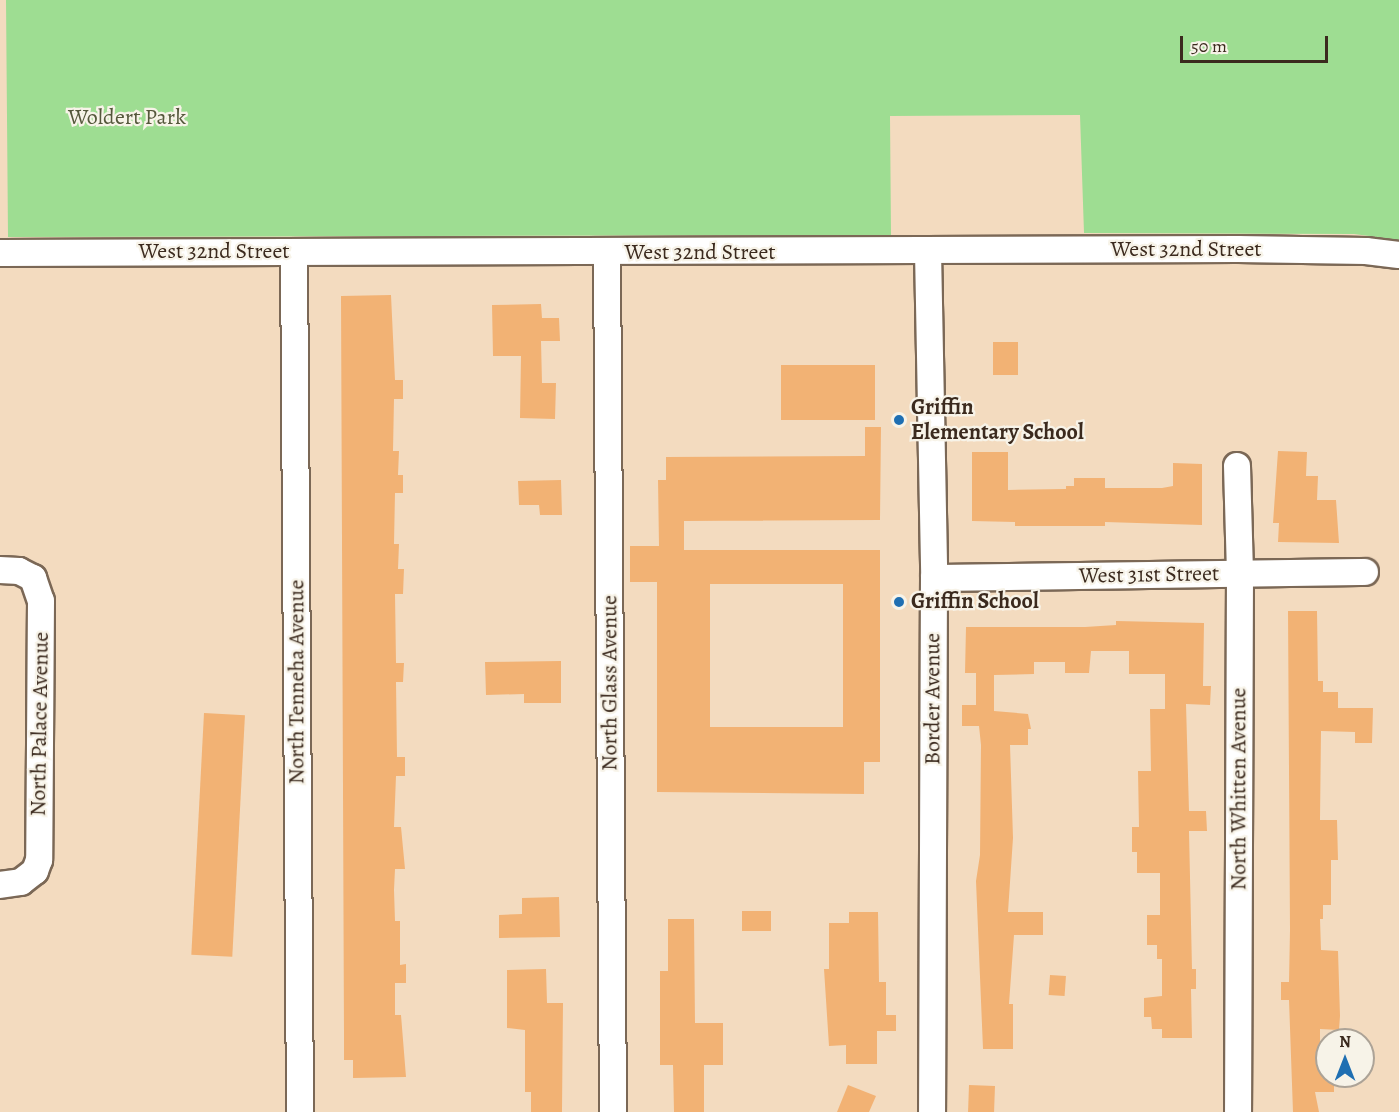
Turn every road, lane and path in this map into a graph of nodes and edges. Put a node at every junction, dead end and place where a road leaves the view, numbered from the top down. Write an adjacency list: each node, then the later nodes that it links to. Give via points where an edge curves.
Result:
1 (928, 251): 4 (street, West 32nd Street); 5 (street, West 32nd Street, via 1239,249); 10 (street, Border Avenue)
2 (294, 252): 3 (street, West 32nd Street); 4 (street, West 32nd Street); 12 (street, North Tenneha Avenue)
3 (0, 253)
4 (607, 254): 13 (street, North Glass Avenue)
5 (1399, 255)
6 (1237, 466): 9 (street, North Whitten Avenue)
7 (0, 570): 11 (street, North Palace Avenue, via 19,571 33,578 41,601 39,860 35,871 21,882)
8 (1365, 572): 9 (street, West 31st Street)
9 (1240, 574): 10 (street, West 31st Street); 15 (street, North Whitten Avenue)
10 (934, 578): 14 (street, Border Avenue)
11 (0, 885)
12 (300, 1112)
13 (613, 1112)
14 (932, 1112)
15 (1238, 1112)

